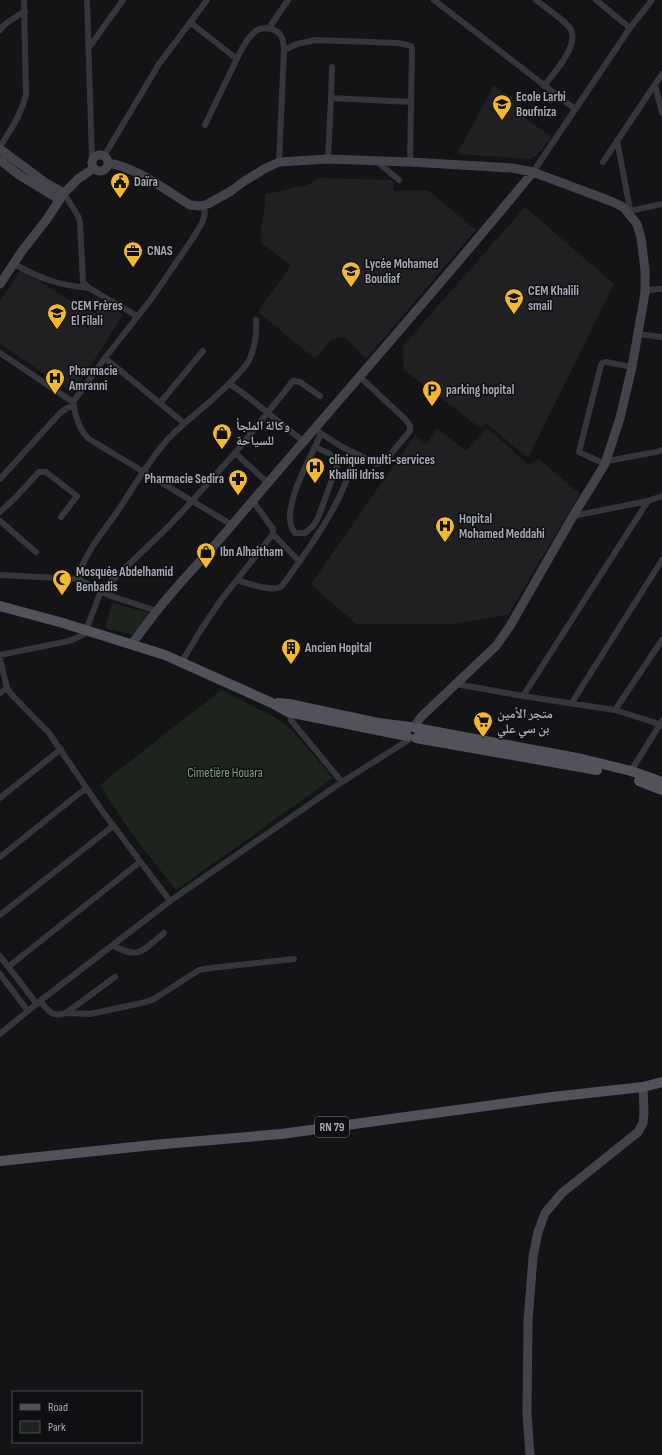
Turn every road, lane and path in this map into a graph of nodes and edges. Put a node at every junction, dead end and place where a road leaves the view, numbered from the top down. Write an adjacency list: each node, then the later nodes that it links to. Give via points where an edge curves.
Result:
1 (24, 0): 10 (street)
2 (87, 0): 15 (street)
3 (123, 0): 15 (street)
4 (207, 0): 11 (street)
5 (288, 0): 12 (street)
6 (434, 0): 21 (street)
7 (536, 0): 21 (street, via 570,28 572,37 563,61)
8 (596, 0): 13 (street)
9 (652, 0): 13 (street)
10 (25, 11): 14 (street); 28 (street, via 26,95 20,115)
11 (191, 23): 17 (street); 31 (street, via 159,64)
12 (269, 28): 16 (street, via 282,36); 17 (street, via 257,30 250,36)
13 (630, 28): 24 (street)
14 (0, 30)
15 (90, 46): 36 (street)
16 (284, 50): 23 (street, via 315,40 408,44 412,49); 33 (street)
17 (237, 59): 26 (street)
18 (332, 67): 22 (street)
19 (662, 74): 20 (street)
20 (655, 85): 25 (street); 27 (street)
21 (544, 86): 24 (street)
22 (331, 98): 23 (street); 29 (street)
23 (411, 102): 34 (street)
24 (575, 109): 37 (street)
25 (662, 113)
26 (205, 125)
27 (617, 140): 35 (street); 42 (street)
28 (0, 148): 39 (main road)
29 (328, 159): 32 (main road); 33 (main road)
30 (0, 160): 39 (main road, via 19,175)
31 (106, 160): 36 (main road, via 98,155); 36 (main road, via 106,168 103,170 98,170); 41 (main road, via 130,170 190,205)
32 (376, 161): 34 (main road); 38 (street)
33 (279, 162): 41 (main road)
34 (410, 162): 37 (main road, via 512,168)
35 (603, 162)
36 (93, 164): 39 (main road)
37 (533, 172): 42 (main road, via 579,188 623,207); 56 (main road)
38 (399, 180)
39 (62, 197): 43 (main road); 45 (street, via 73,207 80,222 82,280)
40 (662, 204): 42 (street)
41 (204, 206): 48 (street, via 202,223 193,238)
42 (630, 213): 47 (main road, via 641,238 646,270)
43 (14, 264): 44 (main road); 45 (street, via 49,281)
44 (0, 284)
45 (89, 288): 48 (street)
46 (662, 289): 47 (street)
47 (645, 290): 50 (main road)
48 (137, 316): 54 (street)
49 (256, 320): 57 (street, via 256,334 250,359)
50 (637, 334): 51 (street); 55 (main road)
51 (662, 337)
52 (203, 351): 59 (street)
53 (0, 353): 60 (street)
54 (105, 358): 59 (street); 60 (street)
55 (632, 367): 69 (main road); 69 (street, via 602,362 599,372 579,452)
56 (359, 376): 63 (main road); 68 (street, via 405,419 411,428 383,463 378,464)
57 (230, 384): 61 (street); 62 (street)
58 (320, 396): 61 (street, via 300,382 293,381)
59 (160, 403): 62 (street)
60 (74, 404): 71 (street, via 84,435); 72 (street, via 60,413)
61 (268, 413): 64 (street); 67 (street)
62 (184, 423): 71 (street)
63 (318, 431): 64 (main road); 65 (street); 68 (street)
64 (303, 441): 74 (main road)
65 (316, 447): 65 (street, via 301,476 292,502 290,525 295,533 305,533 313,526 337,466 334,457)
66 (662, 450): 69 (street)
67 (235, 454): 74 (street); 77 (street)
68 (355, 454): 87 (street, via 352,470 339,499)
69 (606, 463): 80 (main road)
70 (0, 469): 72 (street)
71 (143, 471): 77 (street); 89 (street, via 90,549)
72 (6, 472): 73 (street)
73 (0, 479)
74 (267, 482): 76 (main road)
75 (662, 496): 78 (street)
76 (252, 500): 83 (main road); 84 (street, via 273,529)
77 (192, 501): 83 (street); 91 (street)
78 (648, 501): 80 (street); 102 (street)
79 (0, 512): 81 (street, via 39,472 43,471 77,496)
80 (573, 516): 99 (main road, via 510,626 496,646)
81 (61, 517)
82 (0, 521): 85 (street)
83 (232, 525): 93 (main road)
84 (273, 534): 87 (street); 90 (street)
85 (36, 552)
86 (662, 560): 103 (street)
87 (299, 562): 90 (street, via 277,589)
88 (0, 575): 89 (street)
89 (78, 579): 91 (street)
90 (237, 580): 98 (street)
91 (101, 591): 93 (street); 94 (street)
92 (1, 607): 94 (main road)
93 (157, 611): 96 (main road)
94 (86, 630): 96 (main road); 97 (street, via 83,635 69,641)
95 (662, 640): 105 (street)
96 (132, 644): 98 (main road)
97 (0, 656): 100 (street)
98 (181, 662): 104 (main road, via 272,703)
99 (456, 684): 102 (street); 107 (main road, via 421,717)
100 (7, 688): 101 (street); 108 (street, via 46,729)
101 (0, 693)
102 (523, 696): 103 (street)
103 (571, 704): 105 (street)
104 (289, 708): 107 (main road, via 378,723); 110 (street, via 294,724)
105 (615, 710): 106 (street)
106 (661, 724): 109 (street)
107 (412, 733): 109 (main road, via 582,759); 110 (street); 113 (main road, via 582,766 628,777)
108 (61, 749): 112 (street); 114 (street)
109 (631, 771): 111 (main road)
110 (342, 782): 118 (street)
111 (662, 782)
112 (86, 788): 115 (street); 116 (street)
113 (662, 790)
114 (0, 798)
115 (113, 826): 117 (street); 119 (street)
116 (0, 857)
117 (140, 862): 118 (street); 124 (street)
118 (170, 901): 121 (street)
119 (0, 915)
120 (164, 933): 121 (street, via 137,953)
121 (114, 946): 127 (street)
122 (0, 956): 124 (street)
123 (294, 959): 129 (street, via 198,970 146,1002 90,1014)
124 (8, 967): 127 (street)
125 (0, 974): 128 (street)
126 (115, 977): 129 (street)
127 (38, 1002): 128 (street); 129 (street, via 54,1014)
128 (28, 1010): 130 (street)
129 (66, 1013)
130 (0, 1034)
131 (662, 1082): 132 (main road, RN 79)
132 (643, 1087): 133 (main road, RN 79, via 281,1134); 134 (main road, via 643,1123 638,1132 562,1193 546,1213 538,1232 533,1257 528,1321 527,1414)
133 (0, 1161)
134 (530, 1455)

